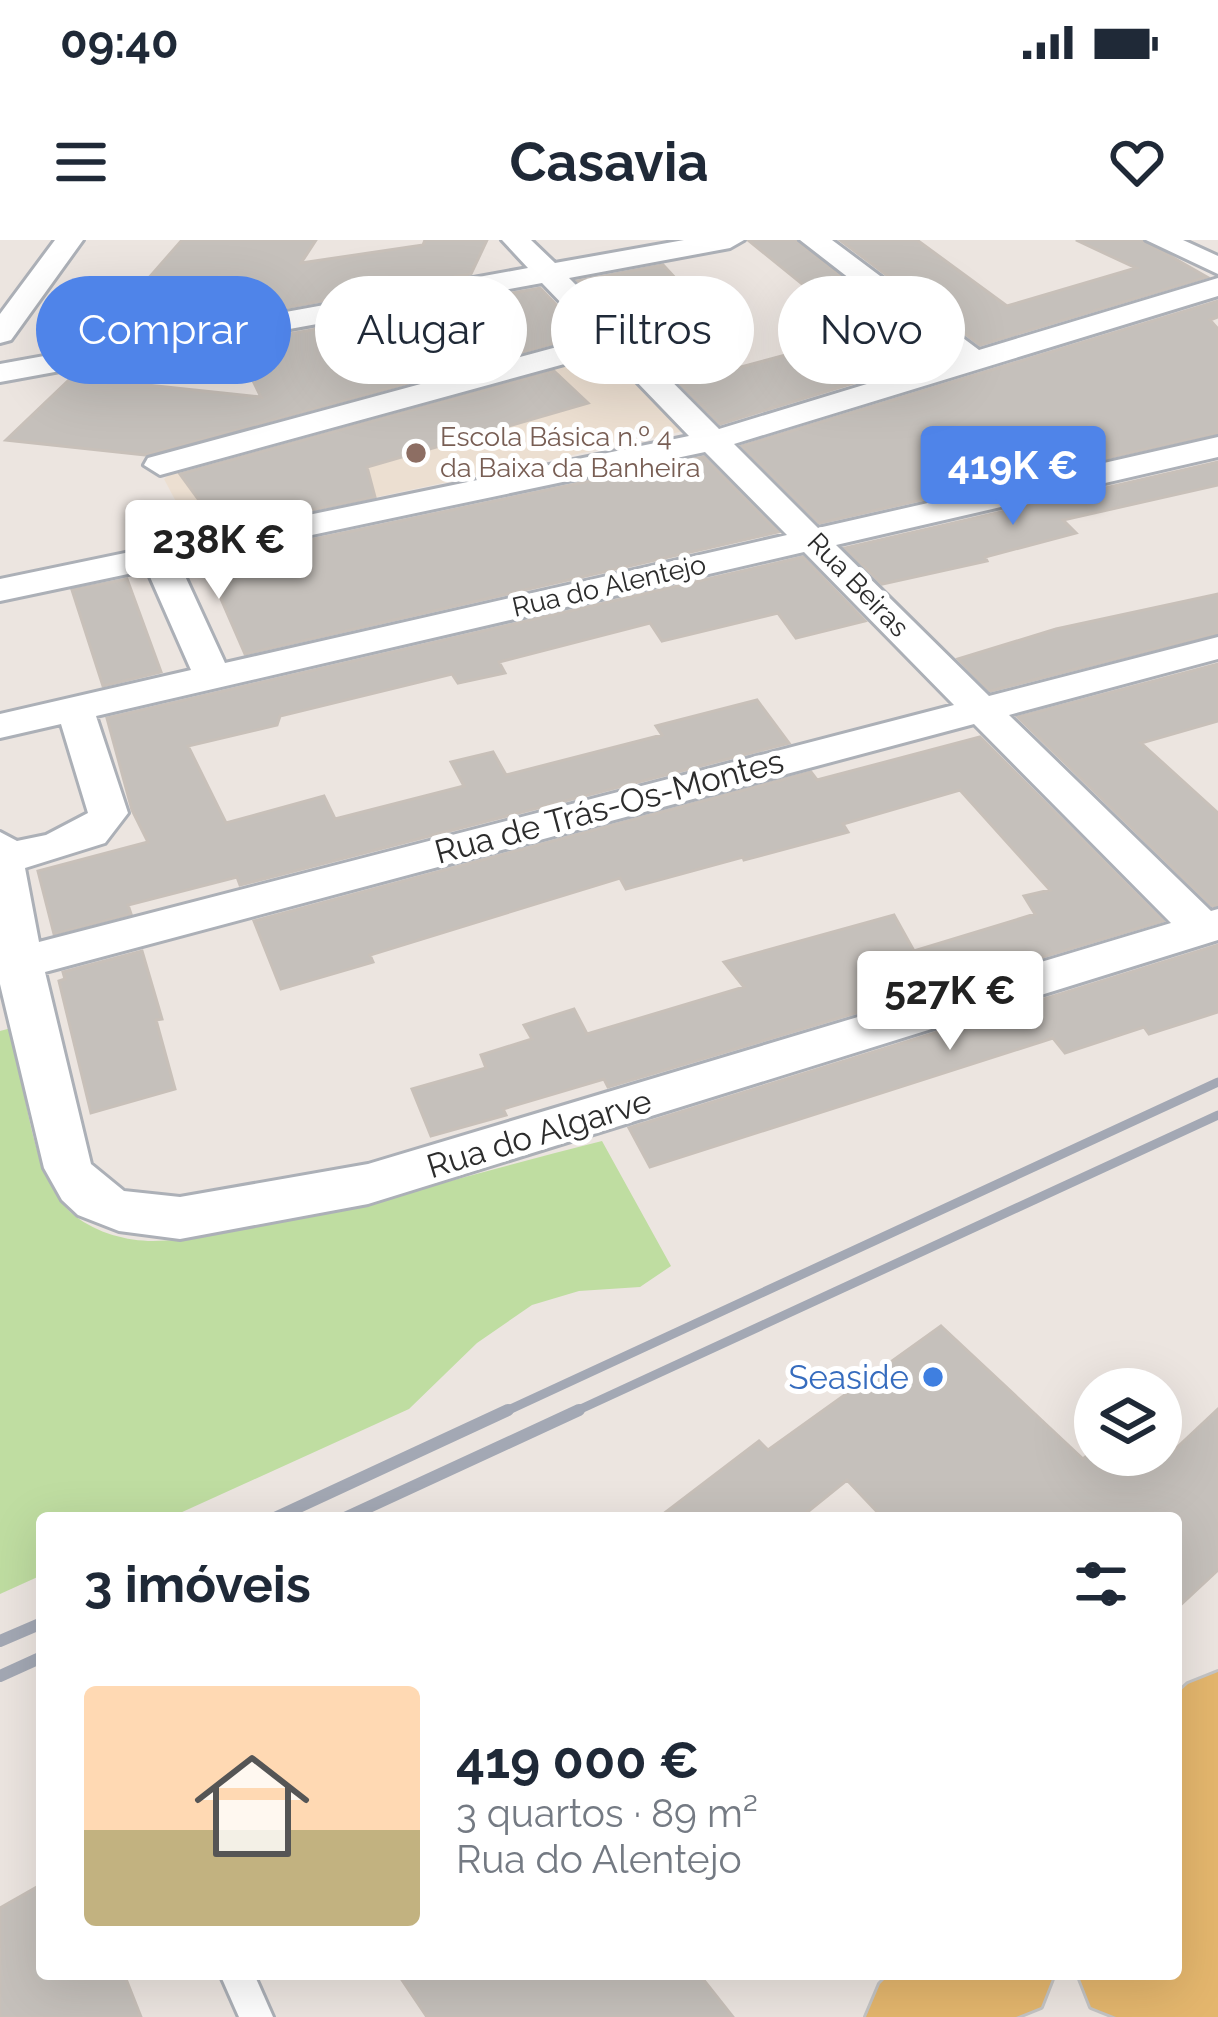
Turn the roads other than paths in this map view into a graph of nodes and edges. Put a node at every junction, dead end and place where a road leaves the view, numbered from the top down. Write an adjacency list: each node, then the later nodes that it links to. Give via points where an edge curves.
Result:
1 (69, 240): 10 (street)
2 (516, 240): 7 (street, Rua Beiras)
3 (730, 240): 7 (street)
4 (814, 240): 12 (street)
5 (1160, 240): 6 (street)
6 (1218, 266)
7 (546, 272): 8 (street, Rua Beiras); 13 (street)
8 (551, 277)
9 (1218, 287): 12 (street)
10 (0, 334)
11 (551, 358): 17 (street)
12 (974, 360): 15 (street)
13 (0, 374)
14 (656, 384): 15 (street, Rua Beiras)
15 (715, 440): 18 (street, Rua Beiras); 19 (street)
16 (1218, 447): 18 (street, Rua do Alentejo)
17 (160, 465)
18 (813, 540): 22 (street, Rua do Alentejo); 23 (street, Rua Beiras)
19 (159, 558): 20 (street); 22 (street)
20 (0, 590)
21 (1218, 648): 23 (street, Rua de Trás-Os-Montes)
22 (213, 676): 24 (street, Rua do Alentejo)
23 (978, 708): 27 (street, Rua Beiras); 28 (street, Rua de Trás-Os-Montes)
24 (75, 709): 25 (street, Rua do Alentejo); 26 (street, via 105,820 82,837)
25 (0, 726)
26 (1, 852): 28 (street, Rua do Algarve)
27 (1210, 926): 28 (street, Rua do Algarve, via 368,1184 180,1218 118,1211 79,1186)
28 (11, 966)
29 (1199, 1735): 30 (main road, via 1182,1885)
30 (1218, 1942)
31 (240, 1980): 34 (lane)
32 (1151, 1980): 33 (main road)
33 (1218, 2004)
34 (256, 2017)

